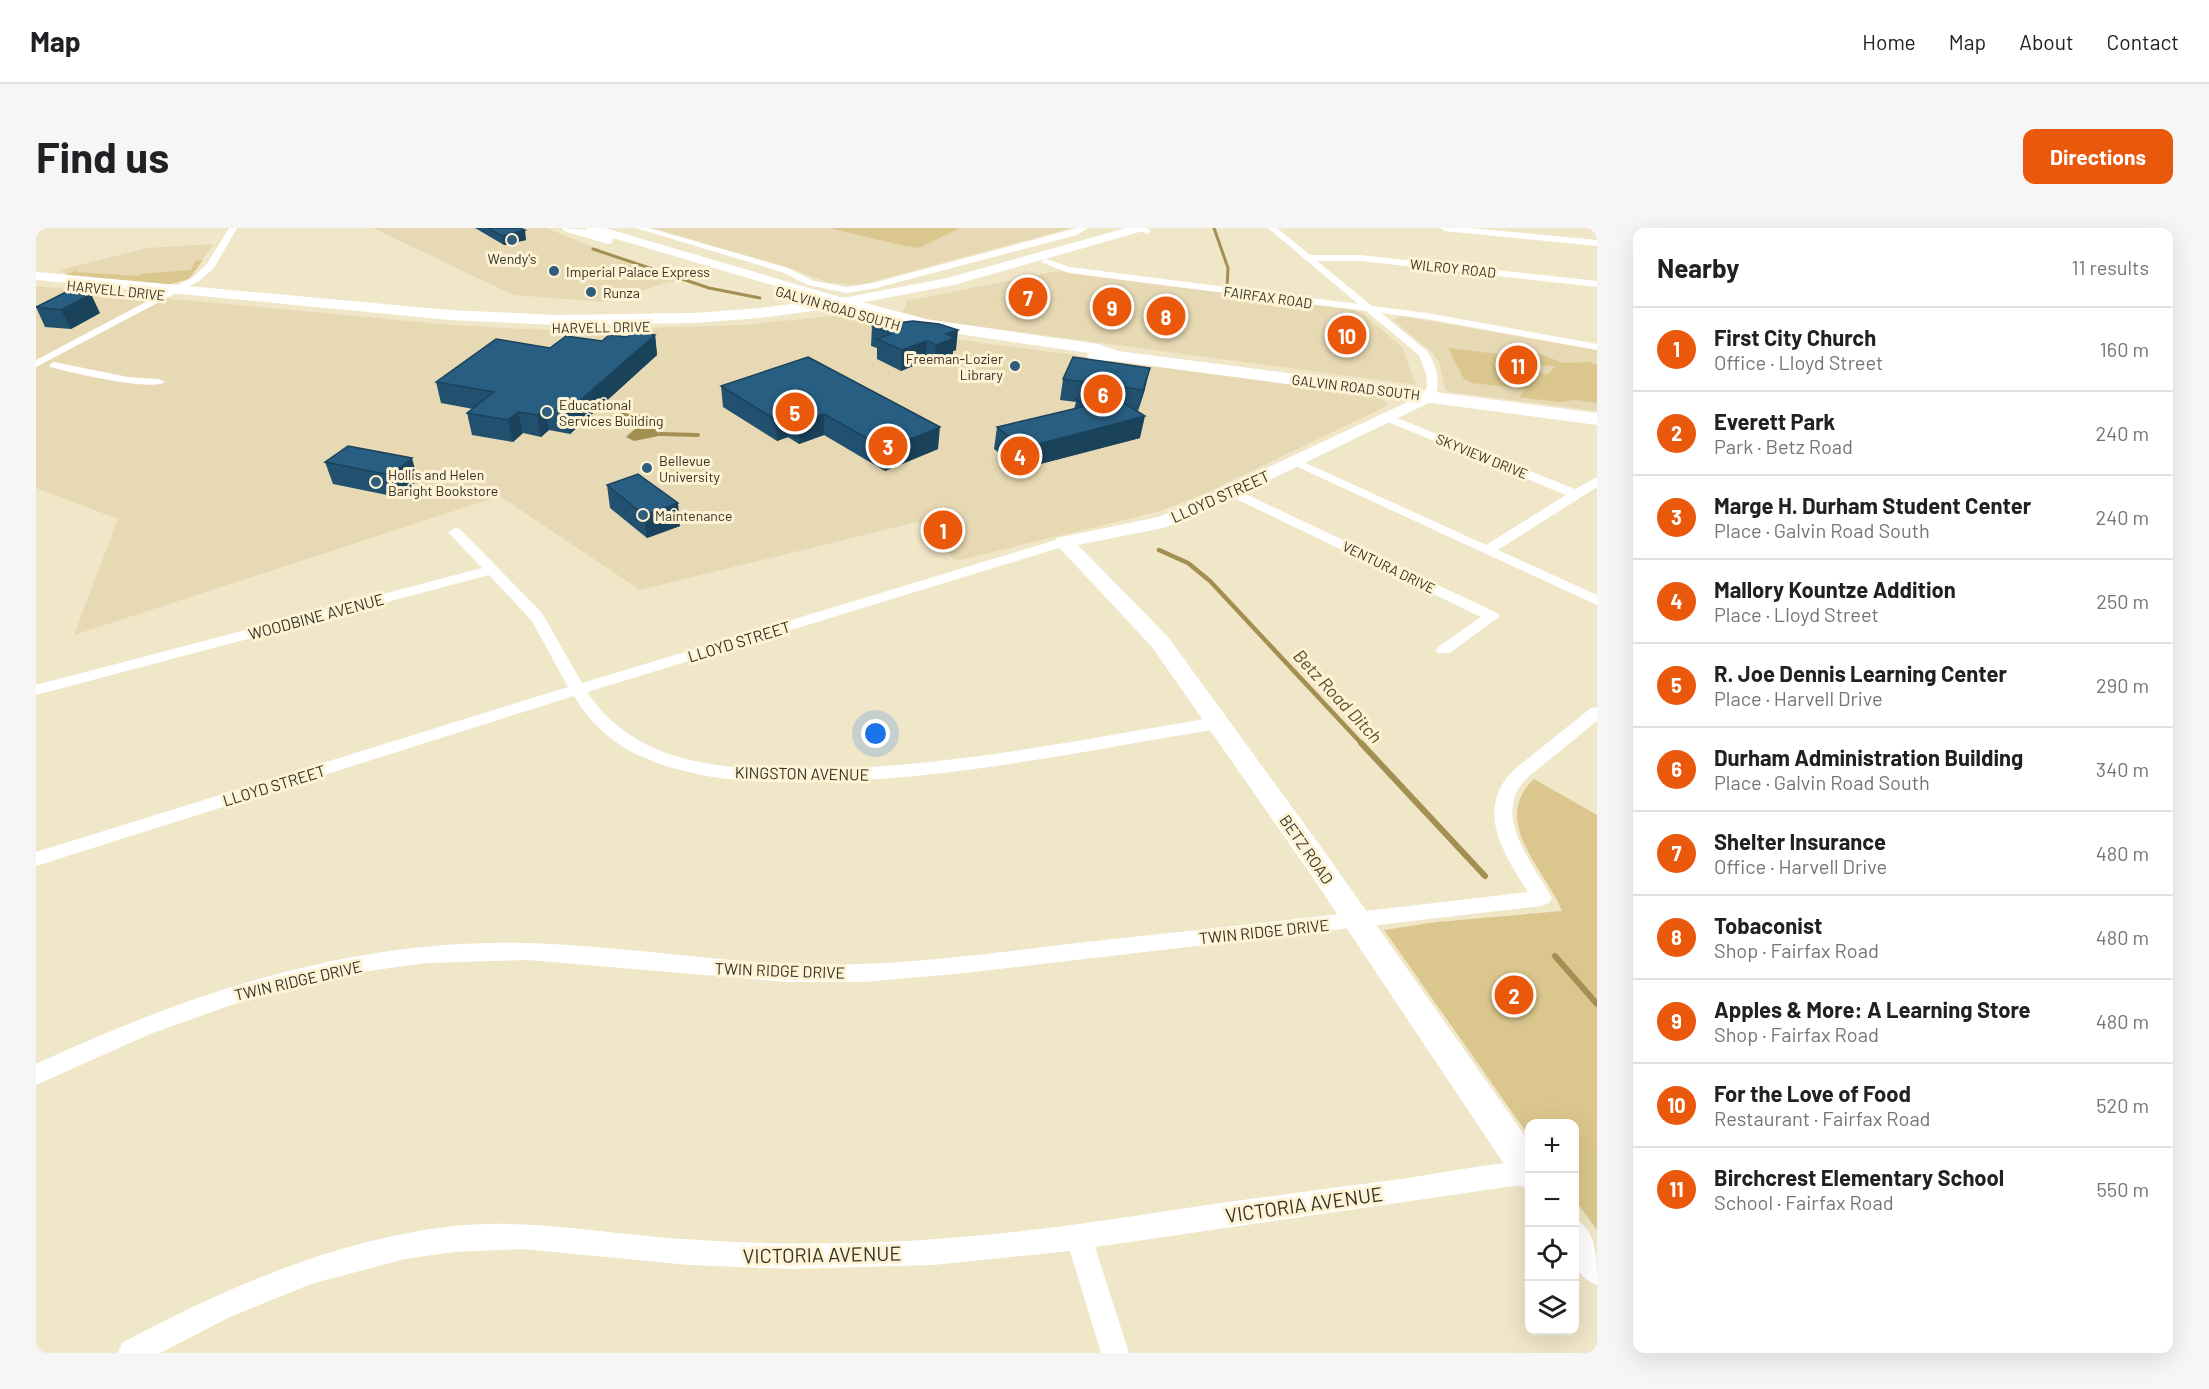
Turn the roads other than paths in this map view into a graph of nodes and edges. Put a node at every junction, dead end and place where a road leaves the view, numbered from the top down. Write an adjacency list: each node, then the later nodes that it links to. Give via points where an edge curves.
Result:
1 (233, 228): 12 (street)
2 (568, 228): 18 (main road, GALVIN ROAD SOUTH)
3 (592, 228): 22 (main road, GALVIN ROAD SOUTH)
4 (640, 228): 13 (street, via 785,270 830,288 863,288)
5 (1084, 228): 13 (street)
6 (1272, 228): 10 (street)
7 (1444, 228): 9 (street)
8 (1147, 229): 11 (main road, HARVELL DRIVE); 15 (main road, HARVELL DRIVE)
9 (1597, 243)
10 (1308, 258): 17 (street, WILROY ROAD, via 1360,258); 23 (street)
11 (1046, 262): 20 (main road, HARVELL DRIVE); 23 (street, FAIRFAX ROAD, via 1069,270)
12 (211, 266): 19 (street); 19 (street, via 211,274)
13 (929, 272): 15 (street)
14 (36, 276): 19 (main road, HARVELL DRIVE)
15 (949, 282): 22 (main road, HARVELL DRIVE)
16 (36, 283): 19 (main road, HARVELL DRIVE)
17 (1597, 284)
18 (777, 291): 21 (main road, GALVIN ROAD SOUTH); 24 (main road, via 789,298 788,303)
19 (178, 293): 22 (main road, HARVELL DRIVE, via 442,322 536,327 725,323); 24 (main road, HARVELL DRIVE, via 494,318 612,320); 26 (street); 30 (street)
20 (909, 298): 22 (main road, HARVELL DRIVE); 25 (main road, via 894,304 892,310)
21 (823, 305): 22 (main road, GALVIN ROAD SOUTH); 24 (main road, HARVELL DRIVE)
22 (847, 306): 25 (main road, GALVIN ROAD SOUTH); 28 (main road, GALVIN ROAD SOUTH, via 939,335)
23 (1374, 311): 27 (street, FAIRFAX ROAD, via 1474,323); 34 (street, via 1426,358 1432,380)
24 (761, 313)
25 (911, 321): 28 (main road, GALVIN ROAD SOUTH, via 1098,350)
26 (114, 336)
27 (1597, 347)
28 (1114, 356): 34 (main road, GALVIN ROAD SOUTH)
29 (69, 359): 31 (street)
30 (36, 364)
31 (54, 365): 32 (street); 33 (street)
32 (36, 370)
33 (159, 382)
34 (1429, 397): 35 (main road, LLOYD STREET); 36 (main road, GALVIN ROAD SOUTH)
35 (1387, 418): 37 (main road, LLOYD STREET); 40 (street, SKYVIEW DRIVE)
36 (1597, 419)
37 (1295, 463): 39 (main road, LLOYD STREET); 43 (street)
38 (1597, 481): 40 (street)
39 (1233, 492): 42 (main road, LLOYD STREET, via 1162,522); 46 (street, VENTURA DRIVE, via 1492,616)
40 (1576, 494): 43 (street)
41 (455, 532): 44 (street, KINGSTON AVENUE)
42 (1064, 542): 48 (street, LLOYD STREET); 50 (main road, BETZ ROAD, via 1160,642)
43 (1487, 551): 45 (street)
44 (492, 570): 47 (street, WOODBINE AVENUE); 48 (street, KINGSTON AVENUE, via 538,619)
45 (1597, 601)
46 (1444, 650)
47 (36, 690)
48 (576, 690): 50 (street, KINGSTON AVENUE, via 621,738 662,758 753,776 844,777 924,771); 52 (street, LLOYD STREET)
49 (1597, 712): 51 (street)
50 (1217, 723): 53 (main road, BETZ ROAD)
51 (1588, 731): 53 (street, TWIN RIDGE DRIVE, via 1510,785 1503,804 1504,826 1511,843 1542,898)
52 (36, 859)
53 (1356, 921): 54 (street, TWIN RIDGE DRIVE, via 936,967 832,974 726,970 485,951 408,957 329,970 236,993 158,1019); 55 (main road, BETZ ROAD)
54 (36, 1075)
55 (1525, 1167)
56 (1525, 1174): 57 (street, VICTORIA AVENUE)
57 (1080, 1236): 60 (street, VICTORIA AVENUE, via 937,1252 838,1257 753,1256 505,1236 450,1241 359,1257 286,1279 234,1300); 61 (street)
58 (1579, 1242): 59 (main road)
59 (1597, 1267)
60 (132, 1353)
61 (1115, 1353)

